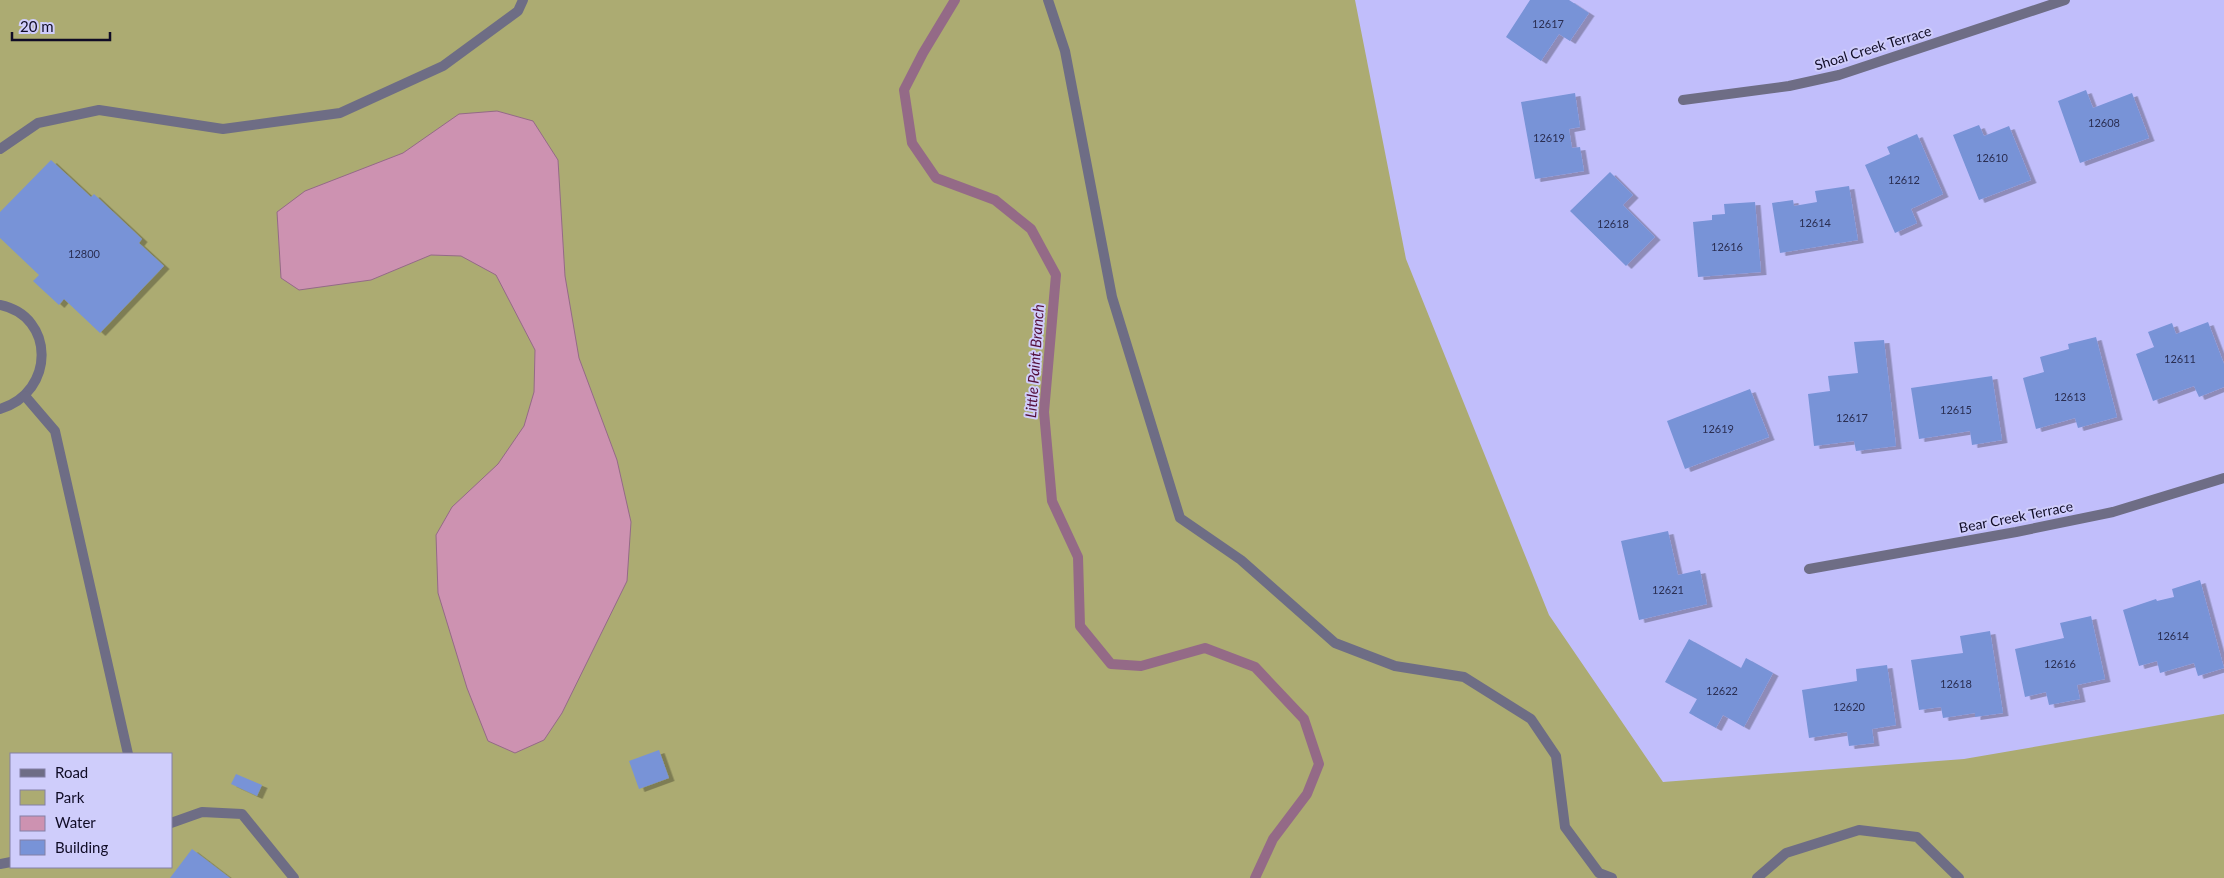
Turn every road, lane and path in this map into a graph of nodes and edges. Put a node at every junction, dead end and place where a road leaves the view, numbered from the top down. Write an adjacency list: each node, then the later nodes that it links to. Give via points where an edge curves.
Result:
1 (523, 0): 5 (street, via 518,11 443,66 340,113 223,129 99,110 38,123)
2 (1048, 0): 14 (street, via 1065,51 1112,297 1180,518 1242,560 1335,643 1395,666 1464,677 1530,719 1556,756 1565,827 1599,873)
3 (2065, 0): 4 (street, Shoal Creek Terrace, via 1839,75 1789,86)
4 (1683, 100)
5 (0, 149)
6 (0, 306): 7 (street, via 22,316 34,329 41,346 42,364 36,381)
7 (25, 396): 8 (street); 11 (street, via 56,431)
8 (0, 409)
9 (2224, 478): 10 (street, Bear Creek Terrace, via 2113,512)
10 (1809, 569)
11 (128, 753)
12 (172, 823): 13 (street, via 202,812 242,814)
13 (294, 878)
14 (1612, 878)
15 (1757, 878): 16 (street, via 1786,853 1859,830 1917,837)
16 (1959, 878)

